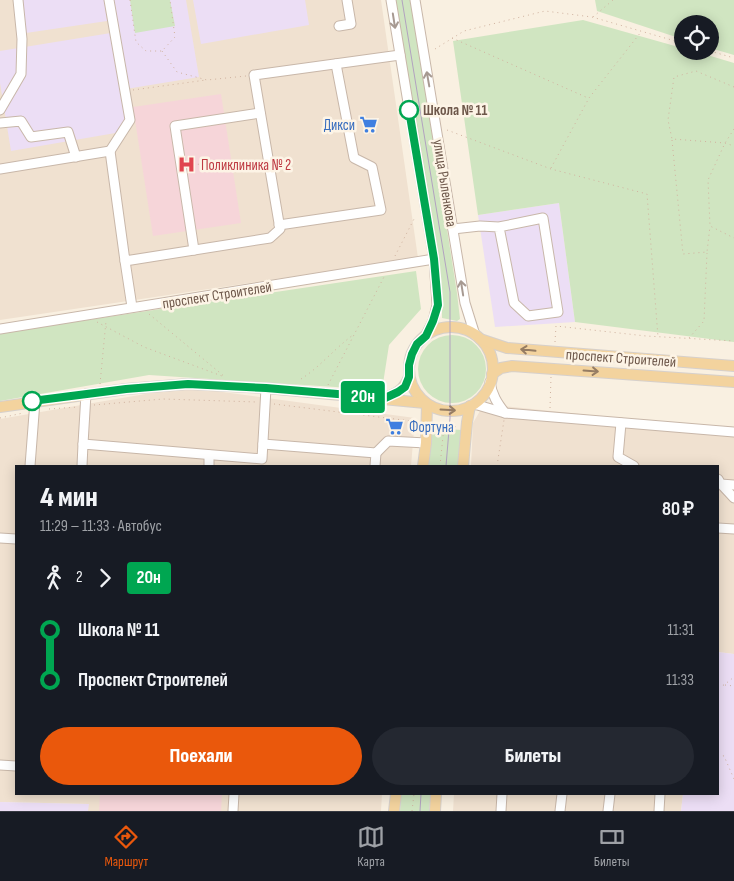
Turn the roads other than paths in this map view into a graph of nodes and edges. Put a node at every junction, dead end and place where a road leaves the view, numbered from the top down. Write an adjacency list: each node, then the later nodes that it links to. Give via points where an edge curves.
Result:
1 (18, 0): 9 (street, via 21,74)
2 (110, 0): 12 (street, via 130,120)
3 (347, 0): 6 (street, via 351,24)
4 (391, 0): 7 (street, улица Рыленкова, one-way to 7)
5 (415, 0): 17 (street, улица Рыленкова, one-way to 5)
6 (339, 26)
7 (400, 55): 8 (street); 19 (street, улица Рыленкова)
8 (336, 64): 10 (street, via 254,75); 15 (street, via 354,158 372,167 381,210)
9 (0, 110)
10 (260, 113): 15 (street); 18 (street, via 175,126)
11 (0, 123): 13 (street, via 21,121 31,137 68,132)
12 (110, 151): 13 (street); 20 (street)
13 (76, 157): 14 (street)
14 (0, 169)
15 (279, 225): 18 (street, via 280,229 270,238)
16 (499, 227): 16 (street, via 543,218 558,312 528,316 514,303); 17 (street)
17 (453, 229): 24 (street, улица Рыленкова, one-way to 17, via 465,303)
18 (194, 250): 20 (street)
19 (434, 259): 21 (street, проспект Строителей); 23 (street, улица Рыленкова, via 438,305)
20 (125, 261): 21 (street)
21 (137, 307): 22 (street, проспект Строителей)
22 (0, 329)
23 (426, 336): 24 (main road, via 450,327); 26 (main road, via 412,354)
24 (477, 337): 25 (main road, проспект Строителей, one-way to 24, via 507,348); 27 (main road, via 492,361)
25 (734, 366)
26 (409, 377): 31 (main road, via 405,387); 32 (main road)
27 (491, 378): 28 (main road, проспект Строителей, one-way to 28, via 501,368 512,366); 33 (main road, via 481,398); 36 (street, via 492,393)
28 (734, 382)
29 (266, 388): 30 (main road, via 188,384); 31 (main road); 41 (street)
30 (86, 394): 34 (main road); 40 (street)
31 (385, 398): 32 (main road)
32 (426, 403): 33 (main road, one-way to 33, via 450,411); 39 (main road)
33 (472, 405): 36 (street); 49 (main road, via 466,428)
34 (35, 406): 35 (main road); 44 (street)
35 (0, 407)
36 (505, 417): 37 (street)
37 (621, 422): 38 (street); 50 (street, via 618,457)
38 (734, 432)
39 (426, 443): 42 (street, via 388,441); 48 (main road)
40 (83, 444): 43 (street); 45 (street)
41 (263, 444): 42 (street); 43 (street, via 262,459)
42 (376, 453): 47 (street)
43 (209, 454): 46 (street)
44 (30, 465)
45 (82, 465)
46 (209, 465)
47 (375, 465)
48 (423, 465)
49 (463, 465)
50 (632, 465)
51 (719, 482): 52 (street); 53 (street)
52 (734, 485)
53 (734, 498)
54 (719, 528): 55 (street)
55 (734, 529)
56 (0, 538): 57 (street)
57 (15, 539)
58 (0, 765): 59 (street)
59 (15, 766)
60 (234, 795): 67 (street)
61 (396, 795): 68 (main road)
62 (436, 795): 69 (main road)
63 (502, 795): 70 (street)
64 (562, 795): 71 (street)
65 (610, 795): 72 (street)
66 (660, 795): 73 (street)
67 (233, 811)
68 (394, 811)
69 (435, 811)
70 (500, 811)
71 (560, 811)
72 (608, 811)
73 (658, 811)

